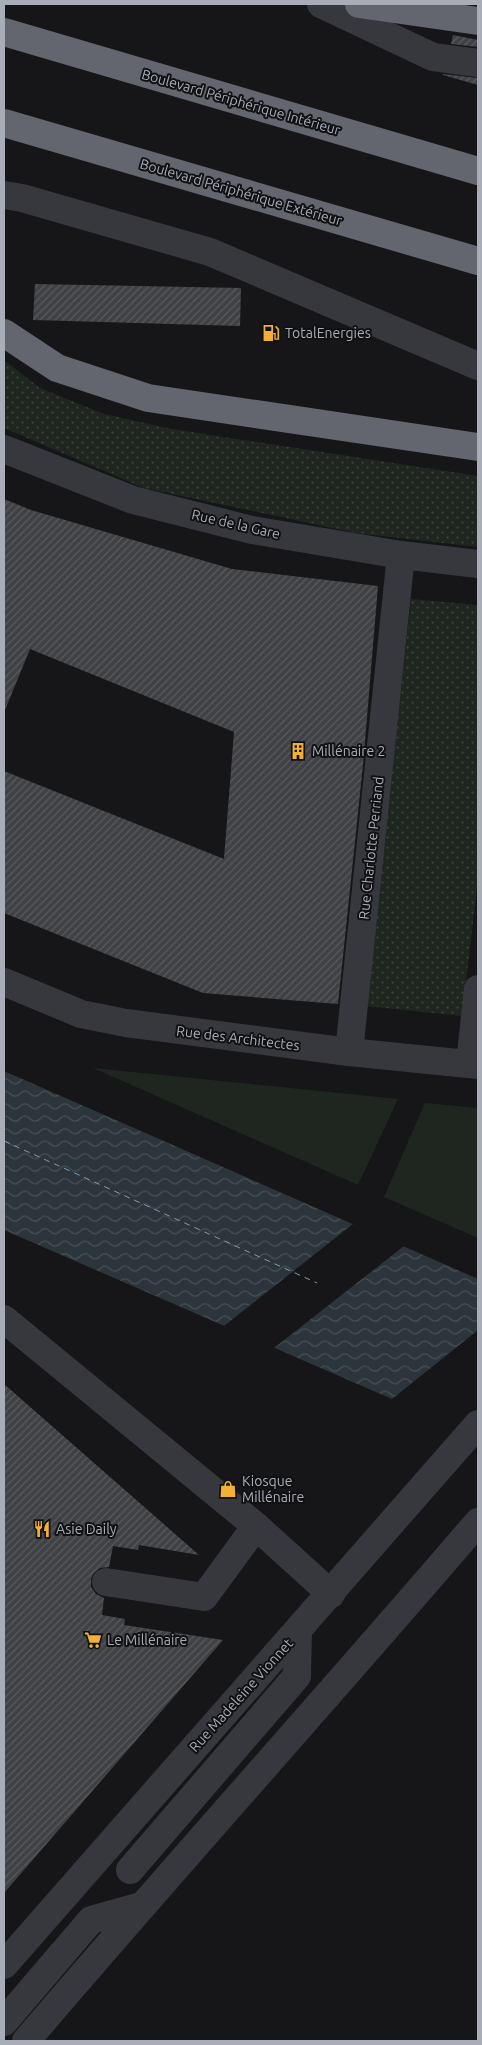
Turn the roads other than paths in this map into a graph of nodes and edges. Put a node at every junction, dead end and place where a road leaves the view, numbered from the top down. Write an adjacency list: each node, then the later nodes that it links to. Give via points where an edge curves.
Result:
1 (321, 4): 5 (street, via 433,57)
2 (359, 4): 3 (highway)
3 (478, 20)
4 (4, 32): 7 (highway, Boulevard Périphérique Intérieur)
5 (478, 63)
6 (4, 123): 9 (highway, Boulevard Périphérique Extérieur)
7 (478, 171)
8 (4, 195): 11 (street, via 210,252)
9 (478, 261)
10 (4, 333): 12 (highway, via 57,368 148,398)
11 (478, 366)
12 (478, 447)
13 (4, 449): 14 (street, Rue de la Gare, via 133,500 252,530)
14 (401, 555): 15 (street, Rue de la Gare); 18 (street, Rue Charlotte Perriand)
15 (478, 564)
16 (4, 982): 18 (street, Rue des Architectes, via 81,1014 126,1023)
17 (478, 989): 19 (street)
18 (349, 1052): 19 (street, Rue des Architectes)
19 (474, 1064)
20 (4, 1319): 23 (street)
21 (478, 1424): 25 (street, Rue Madeleine Vionnet)
22 (478, 1522): 28 (street, via 378,1640)
23 (256, 1526): 24 (street, via 204,1597); 25 (street)
24 (106, 1582)
25 (331, 1594): 26 (street, Rue Madeleine Vionnet)
26 (298, 1632): 27 (street, via 297,1676); 29 (street, Rue Madeleine Vionnet, via 253,1679)
27 (130, 1870)
28 (141, 1906): 30 (street, via 91,1920); 31 (street)
29 (4, 1965)
30 (4, 2022)
31 (26, 2041)

